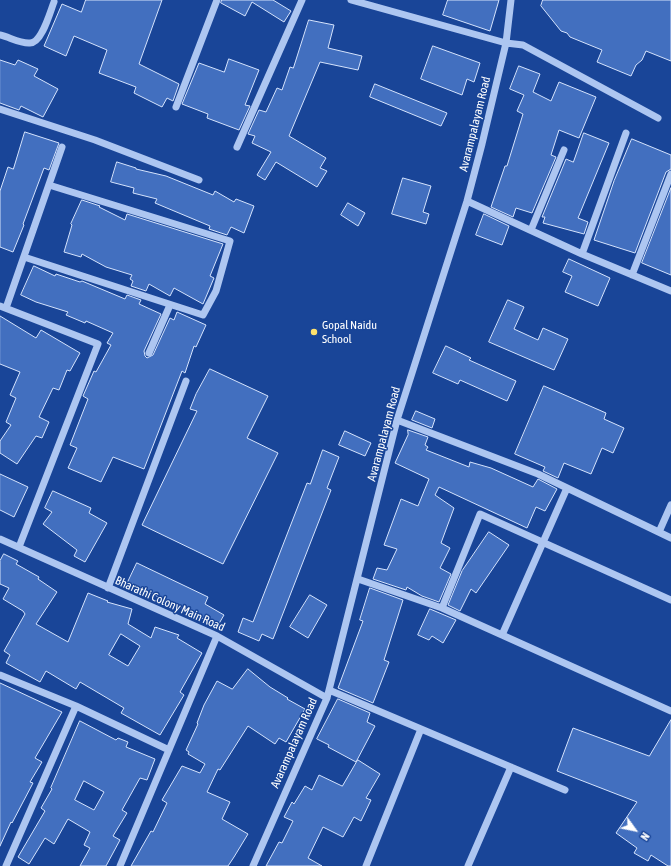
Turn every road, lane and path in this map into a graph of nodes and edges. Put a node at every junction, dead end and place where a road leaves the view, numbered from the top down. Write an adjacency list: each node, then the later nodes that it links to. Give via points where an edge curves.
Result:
1 (217, 0): 8 (street)
2 (302, 0): 13 (street)
3 (351, 0): 7 (street)
4 (511, 0): 7 (street, Avarampalayam Road)
5 (54, 2): 6 (street, via 37,41 30,43)
6 (0, 35)
7 (506, 43): 10 (street, via 523,45); 18 (street, Avarampalayam Road)
8 (176, 107)
9 (0, 109): 16 (street, via 96,140)
10 (658, 118)
11 (626, 133): 20 (street)
12 (62, 147): 17 (street)
13 (237, 148)
14 (564, 150): 19 (street)
15 (671, 174): 22 (street)
16 (200, 180)
17 (49, 185): 21 (street); 24 (street, via 230,241 216,291 203,315)
18 (467, 201): 19 (street); 28 (street, Avarampalayam Road)
19 (530, 230): 20 (street)
20 (582, 254): 22 (street)
21 (24, 257): 24 (street); 25 (street)
22 (632, 275): 23 (street)
23 (671, 290)
24 (170, 305): 26 (street)
25 (3, 307): 35 (street, via 98,344)
26 (149, 353)
27 (186, 380): 37 (street)
28 (397, 420): 29 (street, via 538,474); 36 (street, Avarampalayam Road)
29 (567, 488): 31 (street); 34 (street)
30 (671, 505): 31 (street)
31 (659, 532): 32 (street)
32 (671, 538)
33 (0, 539): 35 (street, Bharathi Colony Main Road)
34 (543, 541): 38 (street); 39 (street, via 480,514); 40 (street)
35 (19, 547): 37 (street, Bharathi Colony Main Road)
36 (358, 580): 39 (street); 43 (street, Avarampalayam Road)
37 (108, 588): 41 (street, Bharathi Colony Main Road)
38 (671, 600)
39 (442, 608): 40 (street)
40 (502, 635): 45 (street)
41 (216, 636): 43 (street, Bharathi Colony Main Road); 47 (street)
42 (0, 675): 44 (street)
43 (328, 694): 46 (street, Bharathi Colony Main Road); 52 (street, Avarampalayam Road)
44 (76, 706): 47 (street); 50 (street)
45 (671, 711)
46 (421, 729): 48 (street, Bharathi Colony Main Road); 53 (street)
47 (169, 750): 51 (street)
48 (510, 767): 49 (street, Bharathi Colony Main Road); 54 (street)
49 (565, 790)
50 (6, 866)
51 (120, 866)
52 (252, 866)
53 (366, 866)
54 (468, 866)

